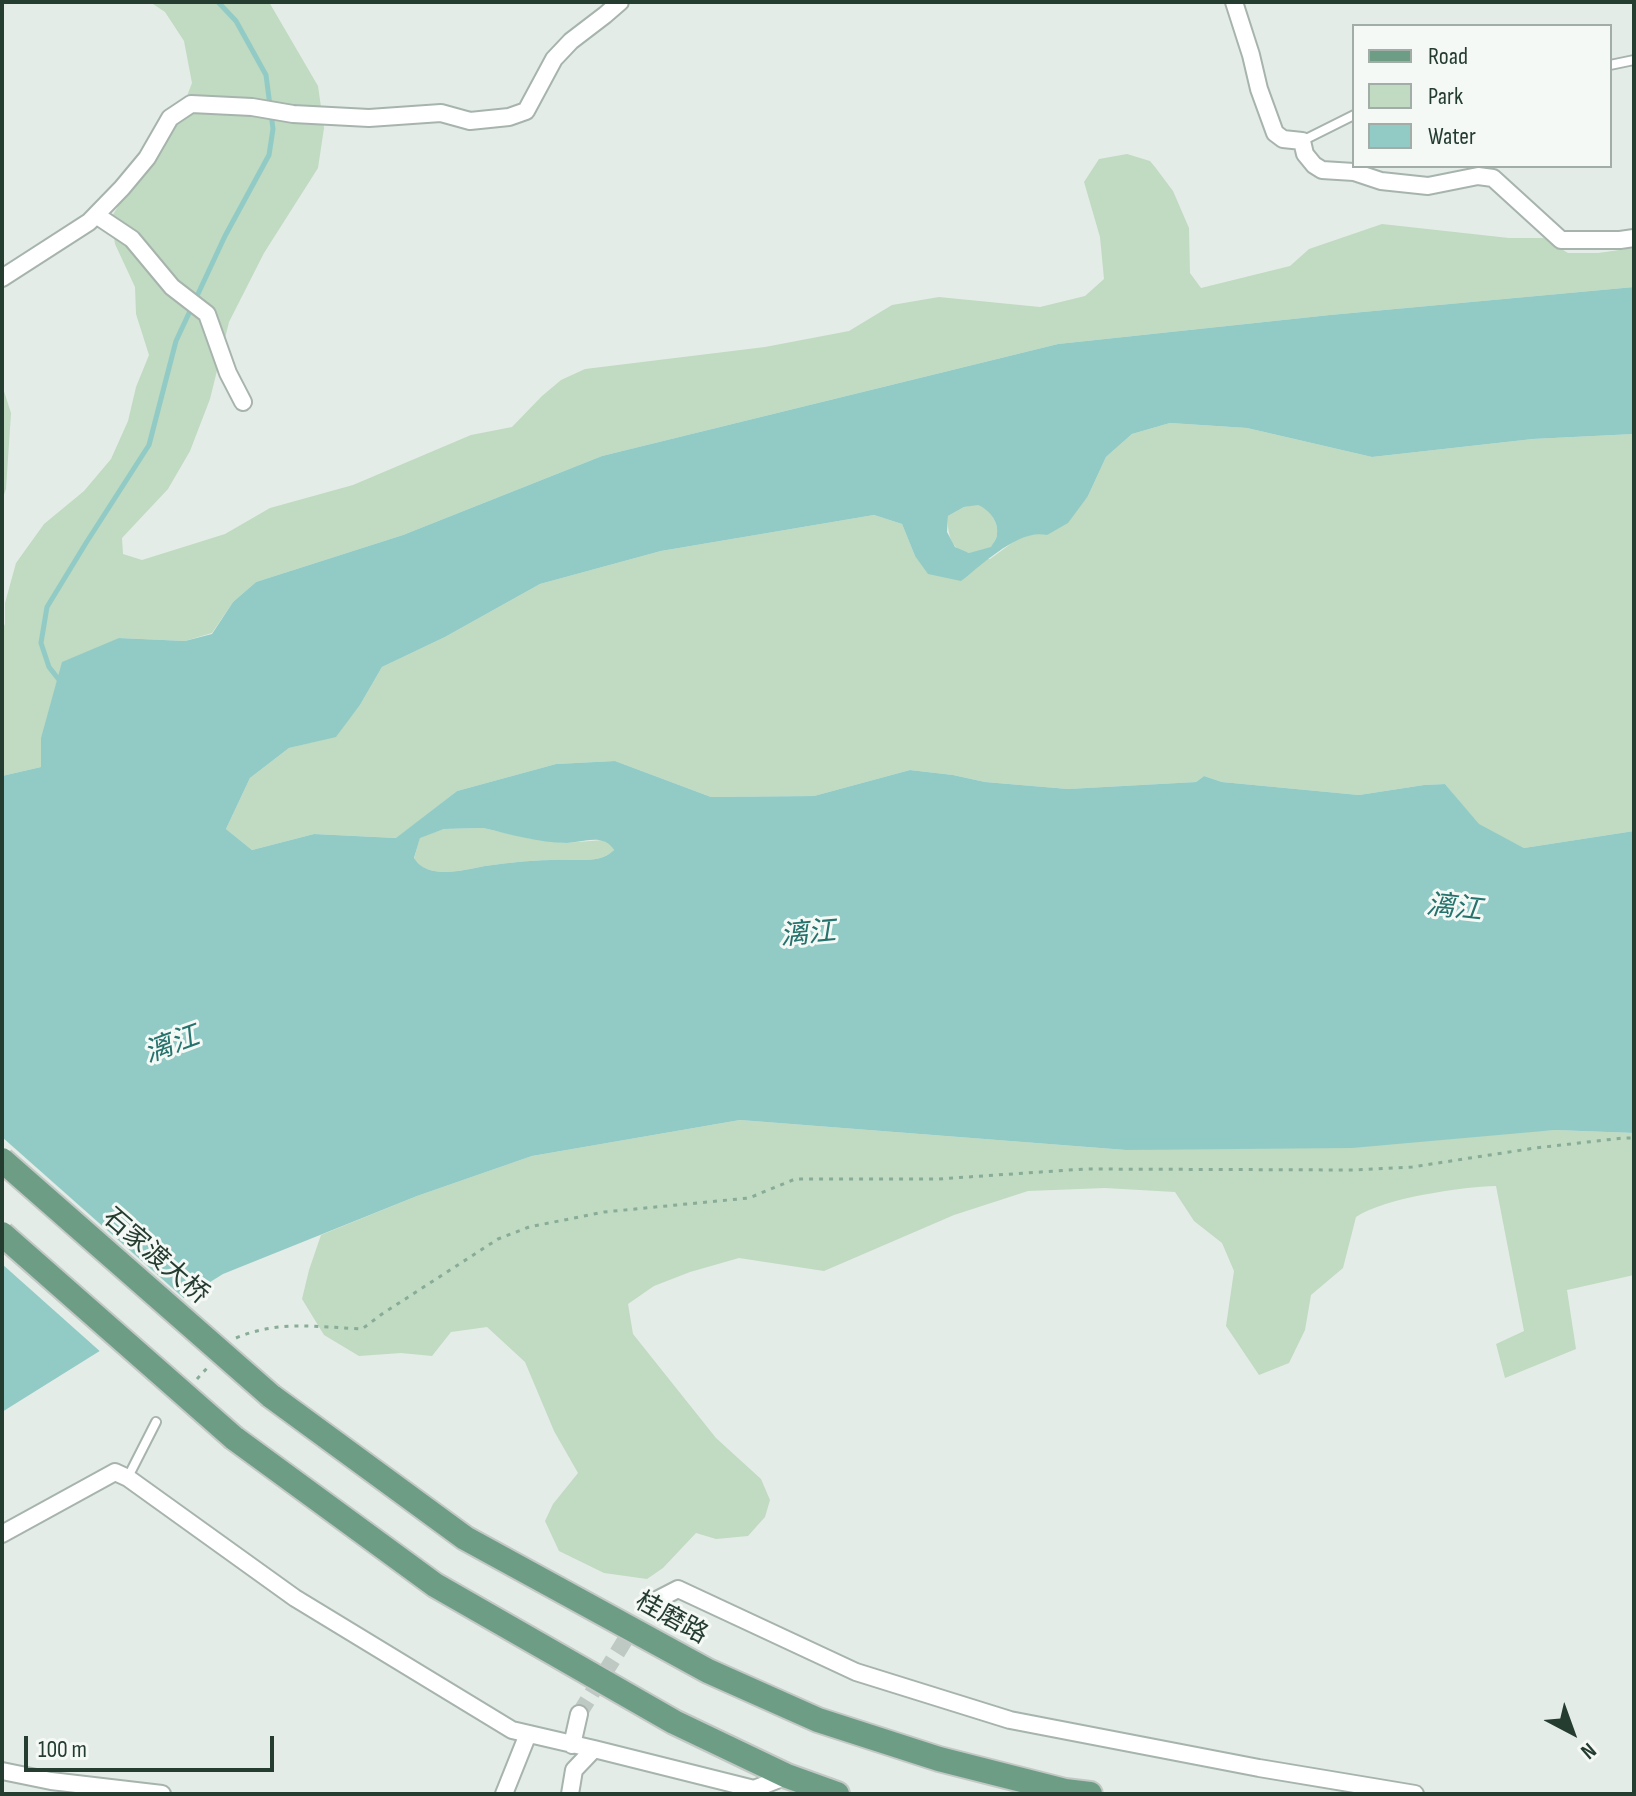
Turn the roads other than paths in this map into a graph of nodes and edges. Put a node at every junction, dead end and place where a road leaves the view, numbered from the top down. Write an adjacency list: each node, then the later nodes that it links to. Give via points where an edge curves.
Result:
1 (620, 2): 7 (street, via 571,41 554,59 526,111 509,117 470,121 441,113 369,118 191,104 170,118 147,158)
2 (1234, 2): 6 (street, via 1275,133)
3 (1634, 60): 4 (lane)
4 (1612, 65)
5 (1352, 116): 6 (lane)
6 (1302, 141): 8 (street, via 1305,154 1322,170 1428,186 1493,178 1561,240)
7 (96, 215): 9 (street); 10 (street, via 132,239 172,287 207,314)
8 (1634, 238)
9 (2, 278)
10 (243, 402)
11 (2, 1160): 13 (main road, 石家渡大桥, bridge)
12 (2, 1234): 23 (main road, bridge, via 234,1438 435,1585 674,1722)
13 (271, 1396): 28 (main road, 桂磨路, via 465,1538 708,1671 818,1720 939,1759)
14 (156, 1422): 15 (lane)
15 (128, 1478): 16 (street, via 115,1472); 19 (street, via 295,1598 512,1730)
16 (2, 1534)
17 (647, 1605): 29 (street, via 678,1589 856,1672 1010,1720)
18 (579, 1714): 20 (street)
19 (528, 1734): 20 (street); 25 (street)
20 (572, 1745): 21 (street)
21 (594, 1749): 23 (street, via 754,1789); 26 (street, via 574,1770)
22 (2, 1771): 24 (street)
23 (787, 1776): 27 (main road)
24 (162, 1794)
25 (504, 1794)
26 (570, 1794)
27 (837, 1794)
28 (1090, 1794)
29 (1415, 1794)

